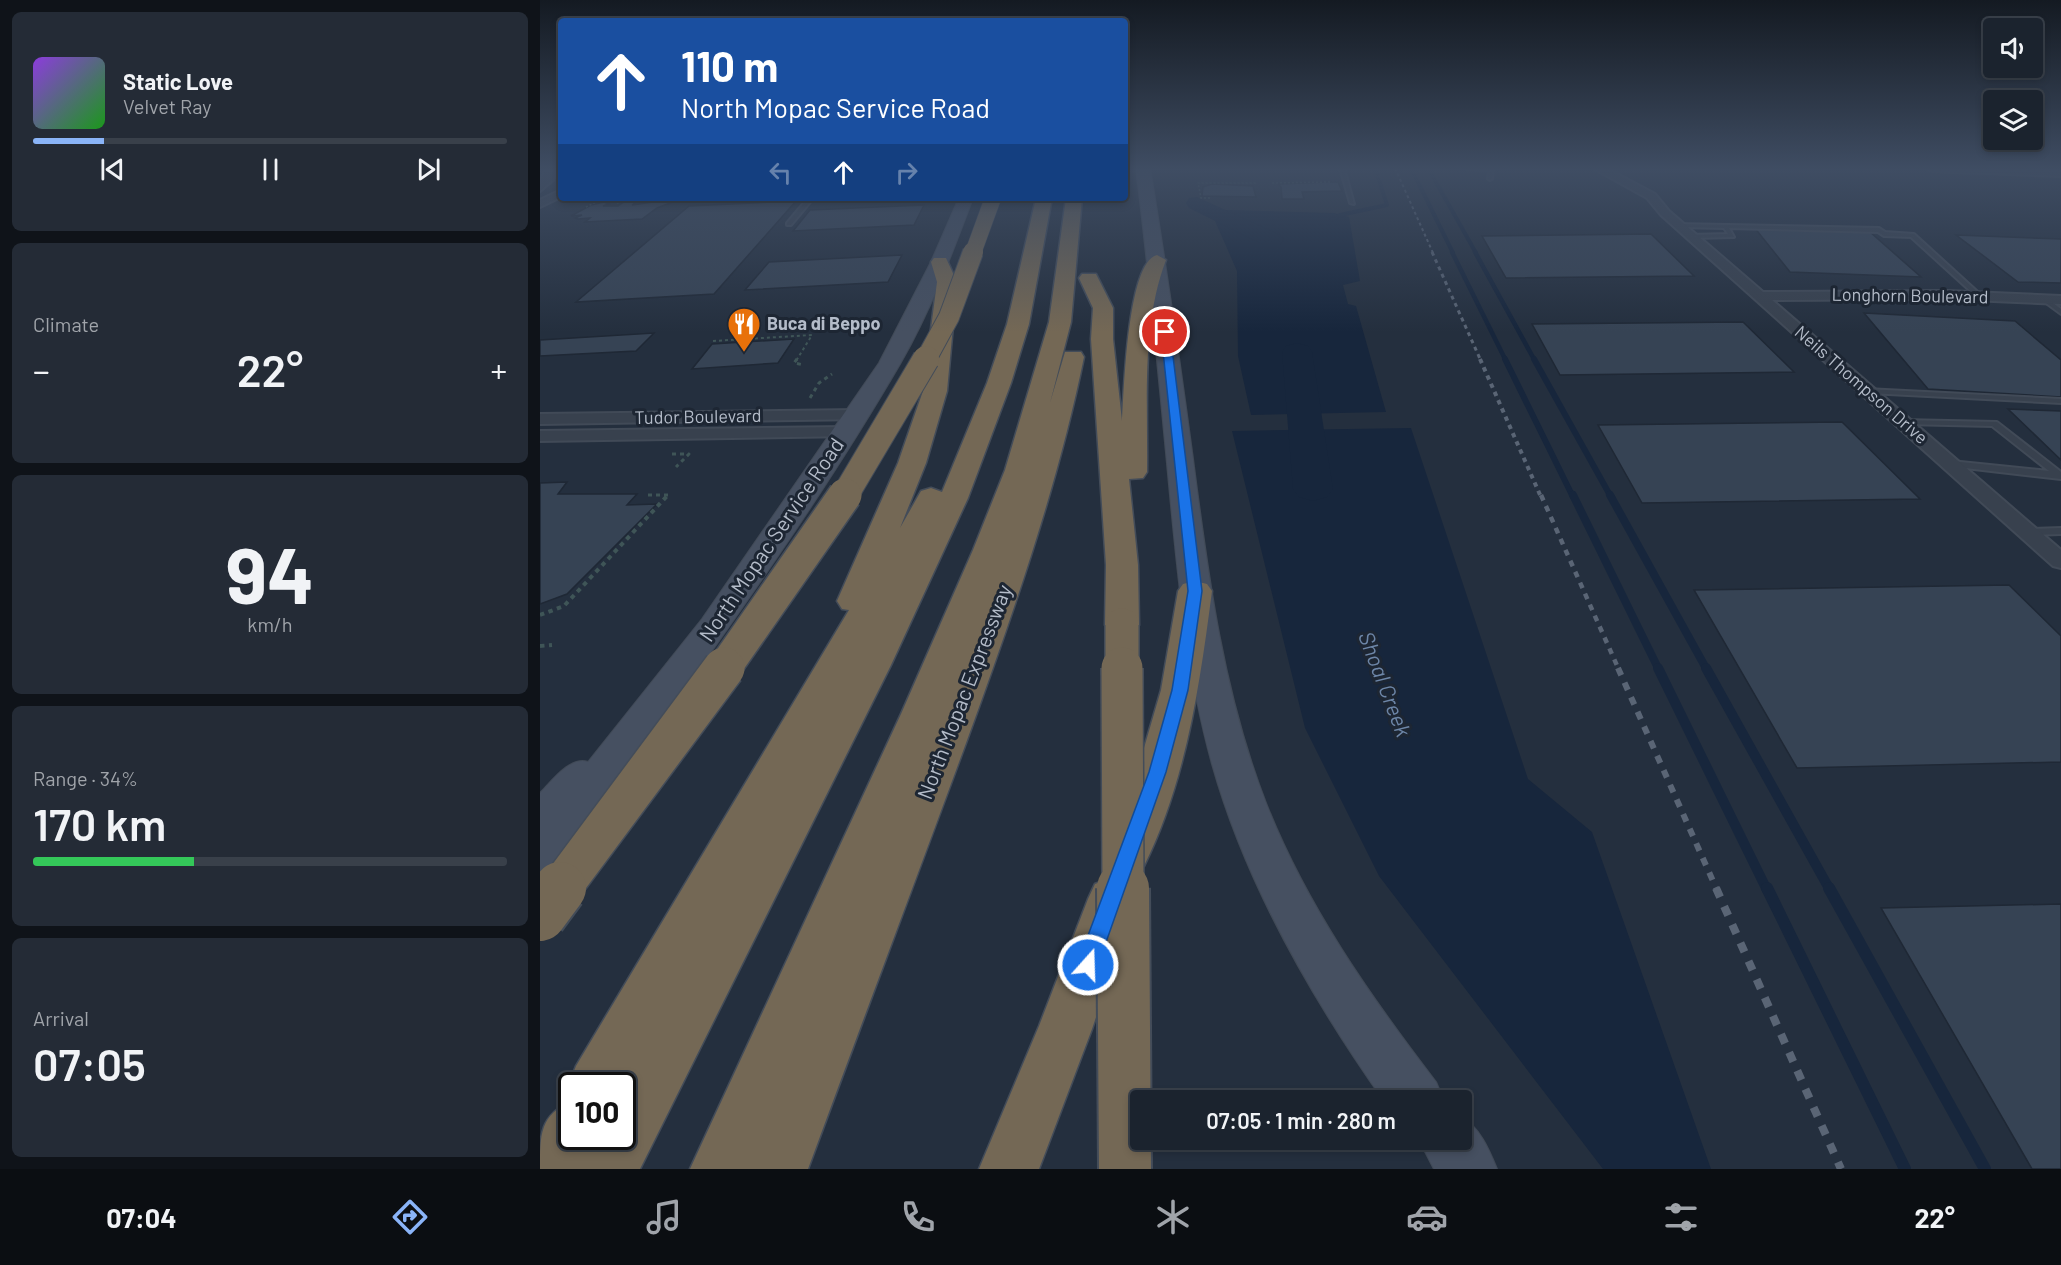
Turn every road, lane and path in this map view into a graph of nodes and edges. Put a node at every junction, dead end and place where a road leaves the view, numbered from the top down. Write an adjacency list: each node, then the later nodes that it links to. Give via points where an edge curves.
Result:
1 (956, 223): 11 (main road, North Mopac Service Road)
2 (984, 223): 44 (highway, bridge, via 949,317 838,506 734,656)
3 (1026, 223): 40 (highway, via 1002,325 970,412 917,525)
4 (1039, 223): 50 (highway, via 1019,321 990,410 925,560)
5 (1071, 223): 51 (highway, via 1060,322 1019,470 920,714)
6 (1151, 223): 10 (main road)
7 (1675, 223): 9 (street, Neils Thompson Drive)
8 (1726, 228): 9 (lane); 9 (lane, via 1732,236); 13 (lane, via 1755,225 1879,230 1884,234 1912,236)
9 (1685, 231): 12 (street, Neils Thompson Drive)
10 (1157, 260): 35 (highway, via 1145,290 1137,364 1133,519); 36 (main road)
11 (940, 262): 25 (main road, North Mopac Service Road, via 890,363); 40 (highway, via 947,282 935,391 912,463)
12 (1759, 296): 13 (street, Longhorn Boulevard); 20 (street, Neils Thompson Drive)
13 (1979, 296): 14 (street, Longhorn Boulevard)
14 (2044, 299): 15 (street, Longhorn Boulevard); 16 (lane)
15 (2061, 300)
16 (2061, 312)
17 (713, 341): 18 (path, via 812,335 794,363)
18 (804, 365)
19 (832, 374): 21 (path, via 819,383)
20 (1869, 391): 22 (lane); 24 (street, Neils Thompson Drive)
21 (808, 402)
22 (2061, 402)
23 (540, 419): 25 (street, Tudor Boulevard)
24 (1904, 422): 28 (street, Neils Thompson Drive); 30 (lane, via 1994,424)
25 (851, 424): 26 (street, Tudor Boulevard); 41 (main road, North Mopac Service Road, via 714,627)
26 (540, 436)
27 (672, 454): 29 (path, via 689,454)
28 (1951, 464): 30 (lane); 33 (street, Neils Thompson Drive)
29 (676, 467)
30 (2060, 476)
31 (648, 495): 37 (path, via 668,495 564,606)
32 (2061, 531): 33 (lane)
33 (2027, 532): 34 (street, Neils Thompson Drive)
34 (2061, 561)
35 (1122, 565): 52 (highway, North Mopac Expressway, via 1102,308 1089,267 1062,412 1025,534); 54 (highway, bridge)
36 (1195, 591): 46 (main road, via 1220,720 1245,803 1288,904 1371,1041); 53 (highway, via 1180,690 1158,772 1065,1029)
37 (540, 615)
38 (552, 645): 39 (path)
39 (540, 646)
40 (824, 681): 45 (highway)
41 (645, 714): 42 (main road); 43 (main road, North Mopac Service Road)
42 (540, 819)
43 (540, 859)
44 (540, 915)
45 (604, 1072)
46 (1409, 1090)
47 (560, 1150): 49 (highway)
48 (1455, 1150): 55 (main road)
49 (549, 1169)
50 (608, 1169)
51 (720, 1169)
52 (777, 1169)
53 (1009, 1169)
54 (1125, 1169)
55 (1469, 1169)

